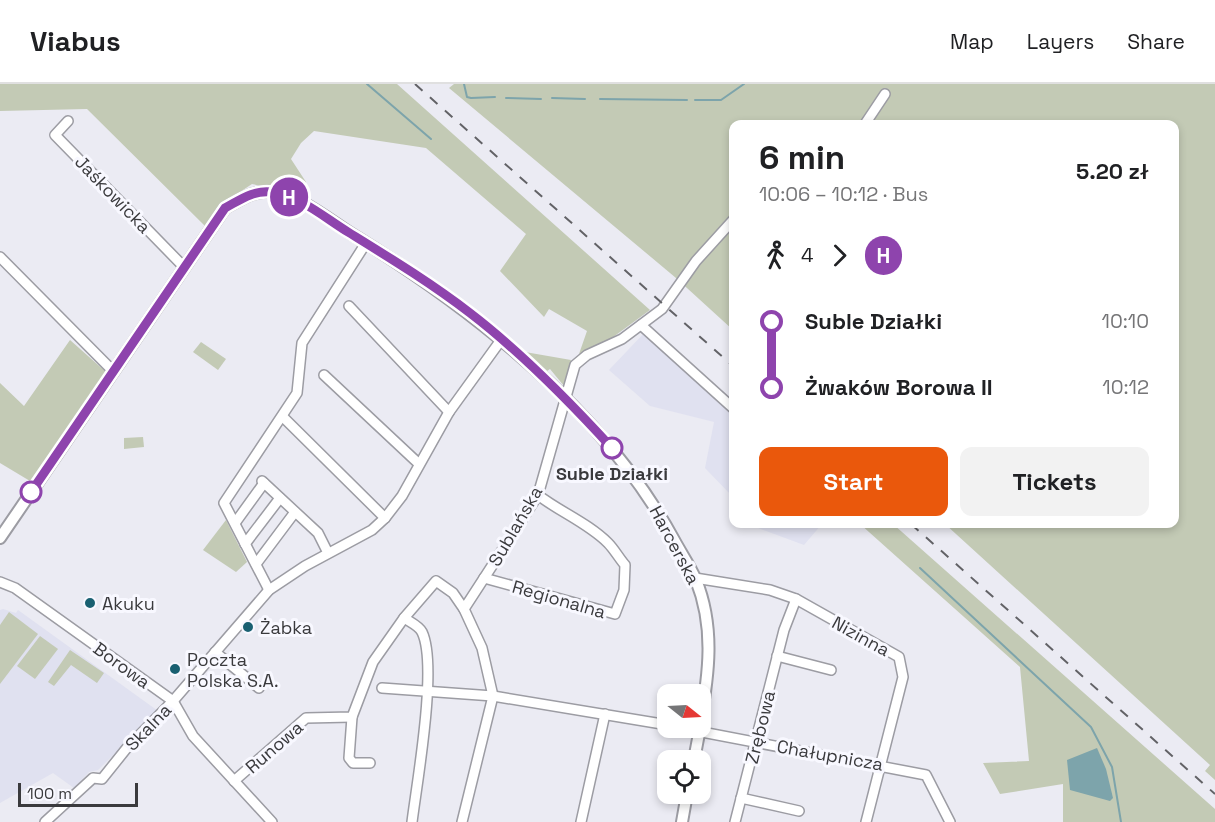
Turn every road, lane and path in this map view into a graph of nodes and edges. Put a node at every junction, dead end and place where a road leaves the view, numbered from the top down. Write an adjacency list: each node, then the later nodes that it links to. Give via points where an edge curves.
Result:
1 (885, 94): 2 (street)
2 (868, 120)
3 (68, 121): 7 (street, Jaśkowicka, via 55,135)
4 (729, 225): 9 (street, Sublańska, via 696,261 665,306)
5 (366, 243): 7 (street, via 287,196 263,191 225,208); 10 (street, Harcerska, via 472,314); 16 (street, via 305,337 299,354 297,393)
6 (0, 257): 11 (street)
7 (184, 267): 11 (street)
8 (349, 306): 15 (street)
9 (641, 325): 13 (street, Sublańska, via 580,359); 14 (street)
10 (501, 340): 13 (street, Harcerska); 15 (street, Skalna)
11 (114, 372): 23 (street)
12 (324, 375): 17 (street)
13 (565, 401): 18 (street, Sublańska); 28 (street, Harcerska, via 612,448 657,507)
14 (729, 404)
15 (449, 412): 17 (street, Skalna)
16 (283, 417): 21 (street); 22 (street, via 224,502)
17 (418, 464): 21 (street, Skalna, via 402,496)
18 (538, 495): 27 (street, Sublańska); 27 (street, Regionalna, via 592,530 625,565 624,590 615,614)
19 (280, 498): 20 (street); 22 (street, via 263,482); 24 (street)
20 (295, 512): 25 (street); 26 (street)
21 (384, 518): 25 (street, Skalna, via 372,530)
22 (235, 523): 24 (street)
23 (0, 538)
24 (245, 544): 26 (street)
25 (331, 551): 30 (street, Skalna)
26 (255, 564): 30 (street)
27 (484, 578): 32 (street, Sublańska)
28 (695, 578): 31 (street, Nizinna, via 770,590); 37 (street, Harcerska, via 704,604 711,651)
29 (0, 582): 42 (street, Borowa, via 15,588)
30 (269, 590): 34 (street, Skalna)
31 (796, 599): 35 (street, Zrębowa); 49 (street, Nizinna, via 899,657 903,676)
32 (464, 609): 33 (street, via 436,581); 41 (street, via 483,648)
33 (404, 618): 40 (street, via 422,630); 44 (street, via 373,662)
34 (215, 652): 38 (street); 42 (street, Skalna)
35 (777, 656): 36 (street); 47 (street, Zrębowa)
36 (831, 670)
37 (706, 684)
38 (259, 688)
39 (382, 688): 40 (street)
40 (428, 692): 41 (street); 56 (street)
41 (493, 696): 43 (street); 57 (street)
42 (173, 701): 50 (street, Borowa, via 193,736); 54 (street, Skalna, via 102,779 93,778)
43 (605, 714): 45 (street); 58 (street)
44 (352, 717): 48 (street, via 349,758 353,763); 50 (street, Runowa, via 306,718)
45 (657, 723)
46 (711, 730): 47 (street, Chałupnicza)
47 (756, 742): 49 (street, Chałupnicza); 51 (street, Zrębowa)
48 (370, 763)
49 (879, 765): 61 (street, Nizinna); 62 (street, Chałupnicza, via 926,775)
50 (234, 782): 55 (street, Borowa)
51 (741, 798): 53 (street); 60 (street, Zrębowa)
52 (685, 804): 59 (street)
53 (799, 811)
54 (45, 822)
55 (272, 822)
56 (412, 822)
57 (462, 822)
58 (581, 822)
59 (682, 822)
60 (735, 822)
61 (866, 822)
62 (950, 822)

